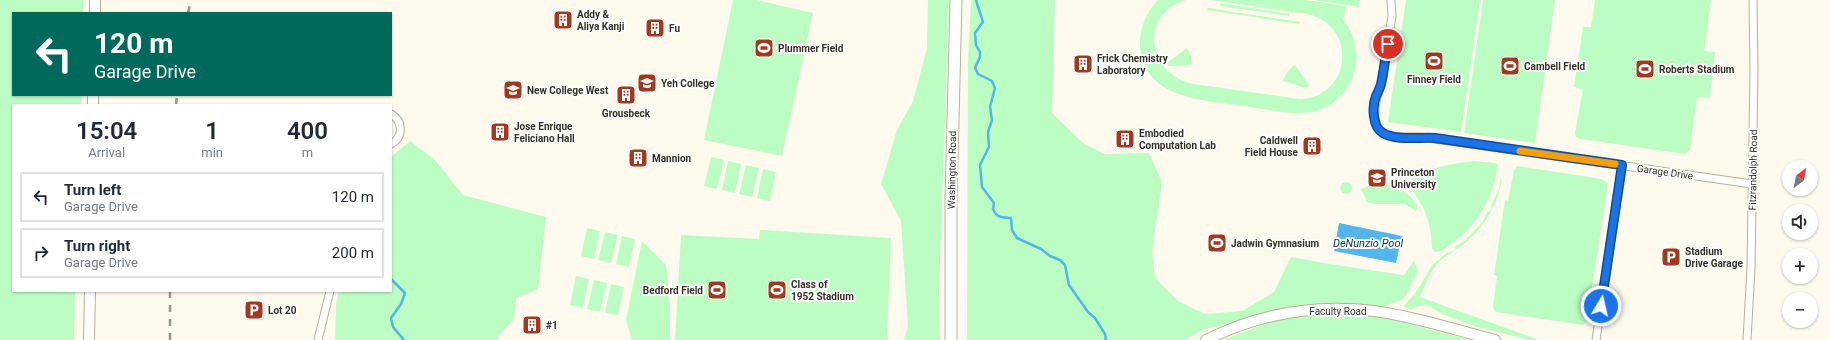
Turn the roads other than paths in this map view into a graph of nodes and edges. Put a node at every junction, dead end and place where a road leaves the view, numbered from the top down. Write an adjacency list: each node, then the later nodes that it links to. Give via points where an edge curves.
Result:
1 (96, 0): 5 (street)
2 (956, 0): 14 (main road, Washington Road, via 951,200)
3 (1391, 0): 8 (street, Garage Drive, via 1392,16 1381,86 1374,107 1375,123 1383,133 1398,138 1435,138)
4 (1753, 0): 9 (street, Fitzrandolph Road)
5 (95, 12)
6 (392, 115): 7 (street, via 399,121 401,129)
7 (392, 143)
8 (1622, 165): 9 (street, Garage Drive); 17 (street)
9 (1752, 184): 18 (street, Fitzrandolph Road)
10 (90, 292): 12 (street)
11 (330, 292): 13 (street)
12 (89, 340)
13 (318, 340)
14 (951, 340)
15 (1206, 340): 16 (street, Faculty Road, via 1262,318 1337,309 1386,313)
16 (1495, 340)
17 (1596, 340)
18 (1748, 340)

